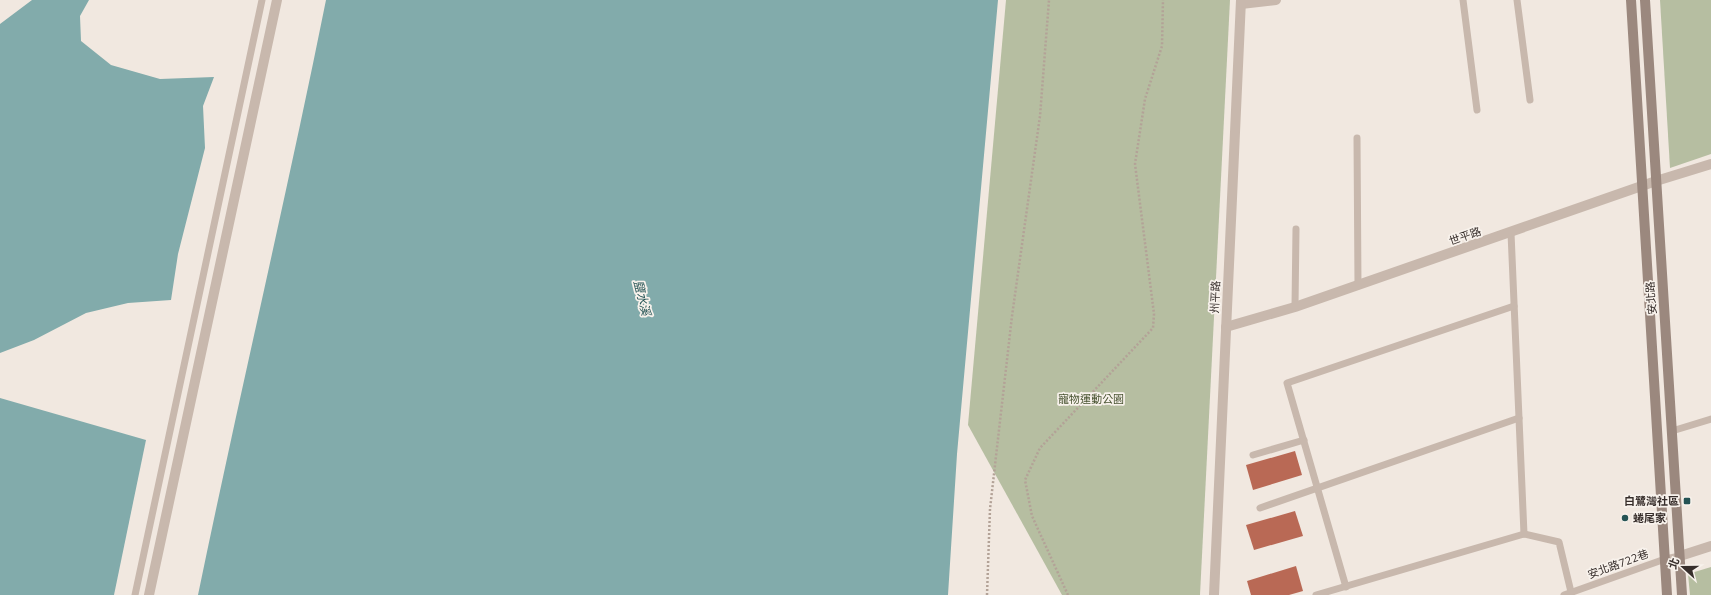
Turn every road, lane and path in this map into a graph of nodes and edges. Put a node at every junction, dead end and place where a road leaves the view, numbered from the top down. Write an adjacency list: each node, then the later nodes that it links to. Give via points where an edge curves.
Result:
1 (262, 0): 36 (lane)
2 (277, 0): 37 (street)
3 (1049, 0): 38 (path, via 1040,116 1012,316 990,509)
4 (1163, 0): 39 (path, via 1162,46 1145,99 1135,164 1154,314 1153,328 1040,448 1025,480 1032,516)
5 (1276, 0): 10 (street)
6 (1463, 0): 12 (lane)
7 (1517, 0): 11 (lane)
8 (1631, 0): 16 (street, 安北路)
9 (1645, 0): 15 (street, 安北路)
10 (1241, 2): 22 (street, 州平路)
11 (1530, 100)
12 (1477, 110)
13 (1357, 138): 19 (lane)
14 (1711, 164): 15 (street, 世平路)
15 (1656, 181): 16 (street, 世平路); 25 (street, 安北路)
16 (1642, 186): 18 (street, 世平路); 33 (street, 安北路)
17 (1296, 229): 21 (lane)
18 (1511, 233): 19 (street, 世平路); 20 (lane)
19 (1358, 286): 21 (street, 世平路)
20 (1514, 306): 23 (lane); 26 (lane, via 1287,383)
21 (1295, 307): 22 (street, 世平路)
22 (1226, 327): 40 (street, 州平路)
23 (1519, 418): 28 (lane); 30 (lane)
24 (1711, 419): 25 (lane)
25 (1672, 431): 32 (street, 安北路)
26 (1304, 440): 27 (lane); 28 (lane)
27 (1253, 455)
28 (1318, 488): 29 (lane); 34 (lane)
29 (1260, 508)
30 (1524, 534): 34 (lane); 35 (lane, via 1559,542)
31 (1711, 546): 32 (street)
32 (1680, 556): 33 (lane, 安北路722巷); 43 (street, 安北路)
33 (1665, 559): 35 (lane, 安北路722巷); 42 (street, 安北路)
34 (1346, 587): 41 (lane)
35 (1568, 594)
36 (135, 595)
37 (149, 595)
38 (987, 595)
39 (1068, 595)
40 (1214, 595)
41 (1316, 595)
42 (1667, 595)
43 (1682, 595)

